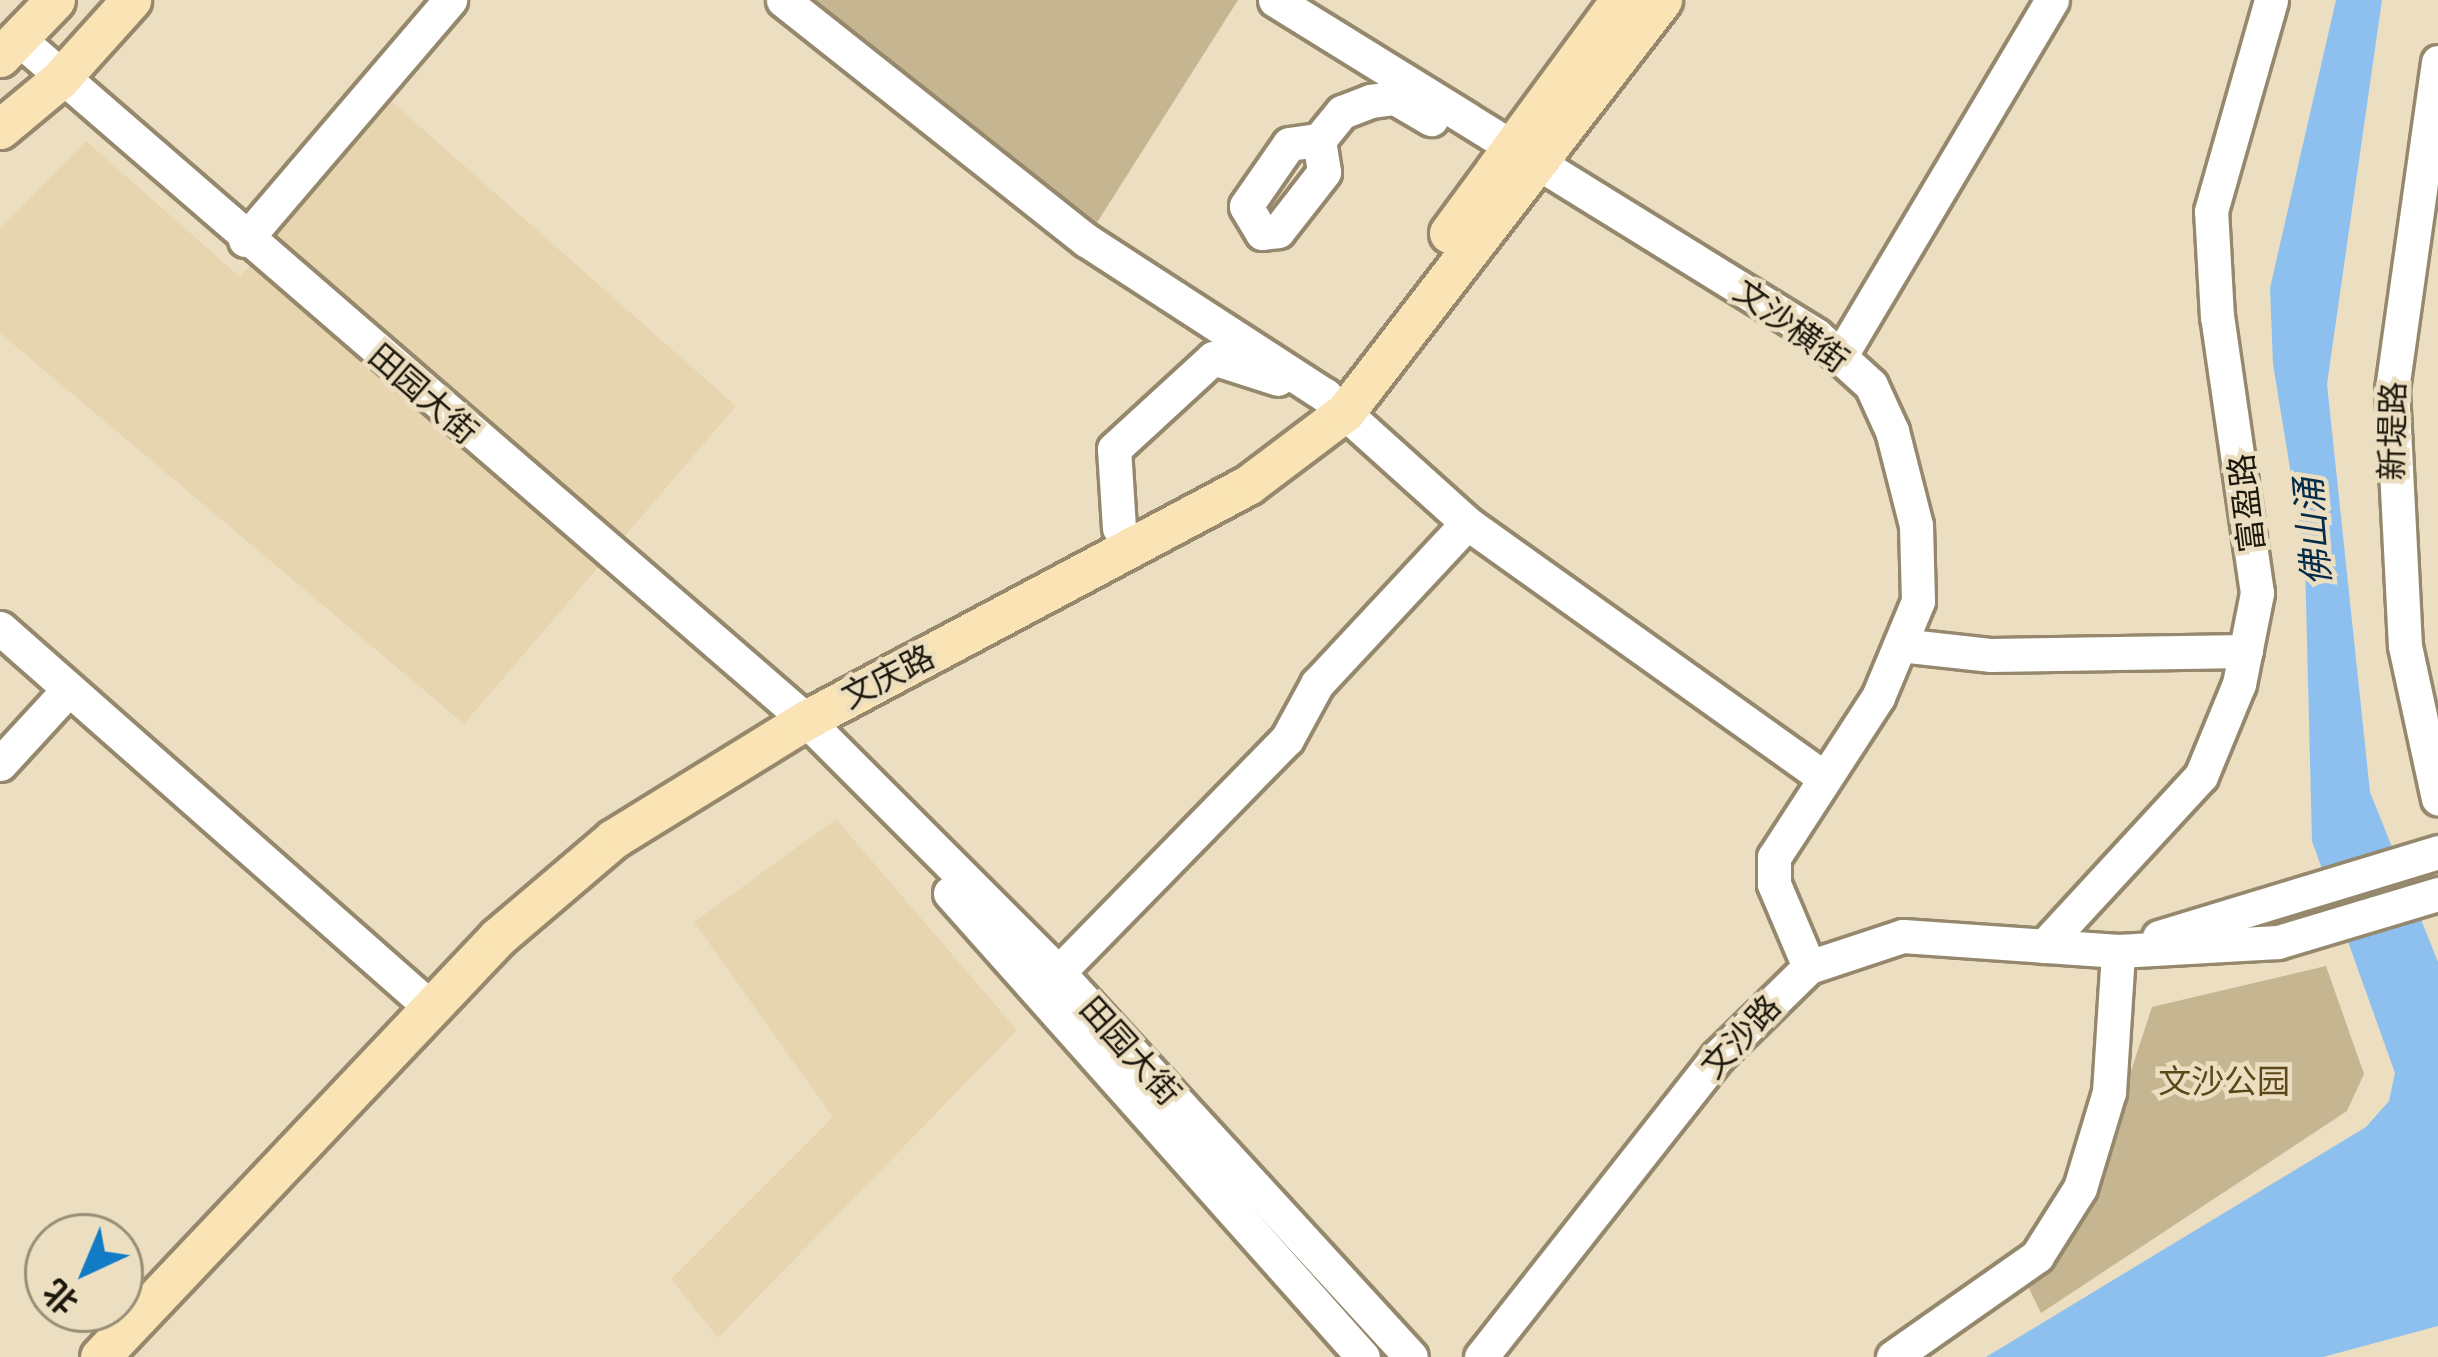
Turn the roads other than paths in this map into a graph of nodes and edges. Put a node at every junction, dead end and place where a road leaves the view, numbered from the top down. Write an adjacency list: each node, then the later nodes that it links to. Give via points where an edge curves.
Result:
1 (55, 0): 10 (main road)
2 (130, 0): 12 (main road)
3 (450, 0): 16 (street)
4 (783, 0): 18 (street, via 1086,240)
5 (1620, 0): 15 (main road, 文庆路)
6 (1662, 0): 15 (main road, 文庆路)
7 (2052, 0): 17 (street)
8 (2271, 0): 23 (street, 富盈路, via 2211,211 2217,317 2257,592)
9 (1291, 4): 15 (street, 文沙横街)
10 (10, 49): 12 (street, 田园大街)
11 (2438, 62): 24 (street, 新堤路, via 2392,390 2392,502)
12 (59, 80): 13 (main road); 16 (street, 田园大街)
13 (0, 130)
14 (1319, 140): 15 (street, via 1342,112 1395,98 1460,136)
15 (1524, 154): 17 (street, 文沙横街); 18 (main road, 文庆路)
16 (244, 240): 26 (street, 田园大街)
17 (1840, 357): 22 (street, 文沙横街, via 1871,386 1892,431 1916,525 1918,601)
18 (1335, 404): 19 (street); 20 (main road, 文庆路); 20 (street, via 1213,358 1114,448); 26 (main road, 文庆路, via 1248,485)
19 (1467, 524): 28 (street); 35 (street, via 1317,684 1287,739)
20 (1119, 528): 26 (main road, 文庆路)
21 (0, 628): 25 (street)
22 (1900, 645): 23 (street, via 1991,655); 28 (street, 文沙横街, via 1878,697)
23 (2246, 651): 32 (street, 富盈路, via 2201,776)
24 (2425, 675): 29 (street, 新堤路)
25 (69, 689): 27 (street); 36 (street)
26 (794, 719): 35 (street, 田园大街); 36 (main road, 文庆路, via 613,838)
27 (0, 764)
28 (1823, 776): 34 (street, 文沙横街, via 1774,857 1774,884)
29 (2438, 799)
30 (2438, 852): 33 (street, 文沙路)
31 (2438, 894): 33 (street, 文沙路, via 2278,942)
32 (2044, 946): 33 (street, 文沙路); 34 (street, 文沙路, via 1903,936)
33 (2118, 951): 44 (street, via 2109,1092 2080,1188 2037,1256)
34 (1809, 967): 43 (street, 文沙路, via 1717,1057)
35 (1048, 983): 41 (street, 田园大街); 42 (street, 田园大街)
36 (424, 1001): 37 (main road, 文庆路); 40 (main road, 文庆路)
37 (144, 1281)
38 (93, 1333): 39 (main road, 文庆路)
39 (70, 1357)
40 (100, 1357)
41 (1363, 1357)
42 (1411, 1357)
43 (1481, 1357)
44 (1893, 1357)

